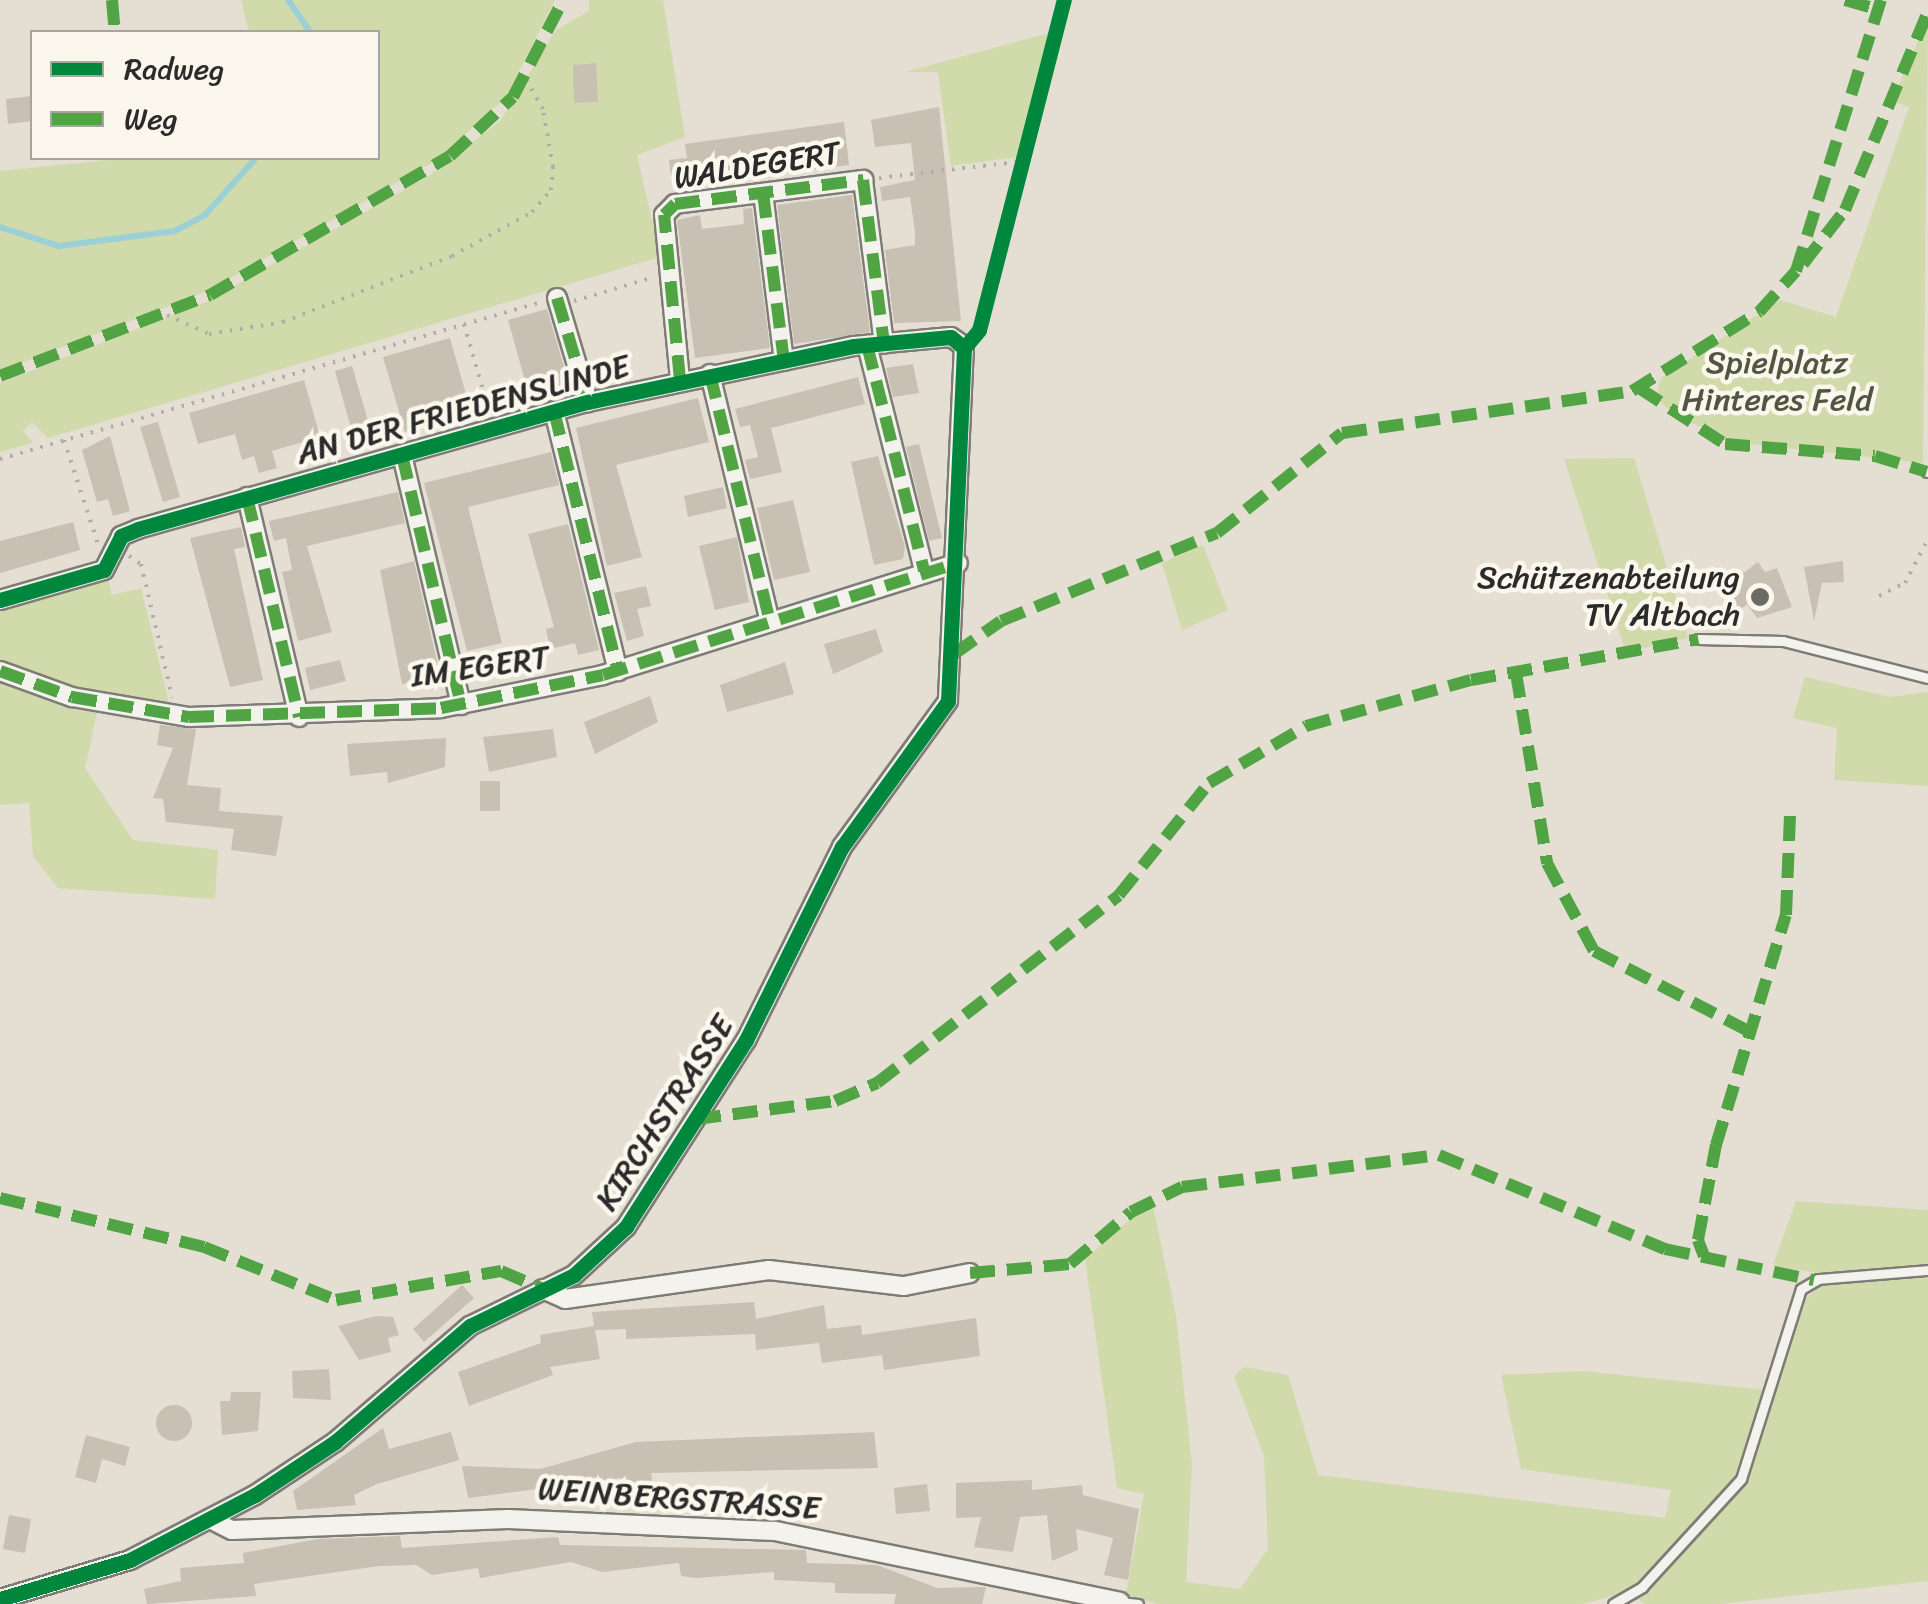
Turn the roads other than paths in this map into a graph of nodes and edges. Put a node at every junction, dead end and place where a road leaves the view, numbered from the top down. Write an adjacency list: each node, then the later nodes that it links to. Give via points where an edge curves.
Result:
1 (763, 193): 3 (street, WALDEGERT, via 864,180); 5 (street); 7 (street, WALDEGERT, via 668,206)
2 (558, 301): 8 (street)
3 (876, 344): 4 (street, AN DER FRIEDENSLINDE, via 951,337); 5 (street, AN DER FRIEDENSLINDE); 13 (street, WALDEGERT)
4 (964, 348): 12 (street, KIRCHSTRASSE)
5 (784, 361): 6 (street, AN DER FRIEDENSLINDE)
6 (710, 374): 7 (street, AN DER FRIEDENSLINDE); 15 (street)
7 (680, 380): 8 (street, AN DER FRIEDENSLINDE)
8 (588, 402): 9 (street, AN DER FRIEDENSLINDE)
9 (554, 412): 10 (street, AN DER FRIEDENSLINDE); 18 (street)
10 (402, 455): 11 (street, AN DER FRIEDENSLINDE); 20 (street)
11 (247, 497): 14 (street, AN DER FRIEDENSLINDE, via 126,533 104,570); 21 (street)
12 (958, 563): 13 (street, IM EGERT); 24 (street, KIRCHSTRASSE, via 953,676 941,716 842,847 746,1040 626,1227 582,1270)
13 (924, 572): 15 (street, IM EGERT)
14 (0, 600)
15 (770, 622): 18 (street, IM EGERT)
16 (1698, 639): 19 (lane, via 1783,641)
17 (0, 671): 21 (street, IM EGERT, via 72,698 176,716)
18 (618, 671): 20 (street, IM EGERT)
19 (1928, 678)
20 (461, 705): 21 (street, IM EGERT)
21 (299, 717)
22 (1928, 1270): 28 (lane, via 1814,1280 1788,1316 1742,1478 1642,1587)
23 (970, 1273): 24 (street, via 904,1286 783,1270 584,1298)
24 (542, 1289): 25 (street, KIRCHSTRASSE, via 470,1326 335,1442)
25 (212, 1520): 26 (street, KIRCHSTRASSE, via 82,1579); 27 (street, WEINBERGSTRASSE, via 230,1530 522,1518 775,1531)
26 (0, 1599)
27 (1129, 1603)
28 (1614, 1604)

